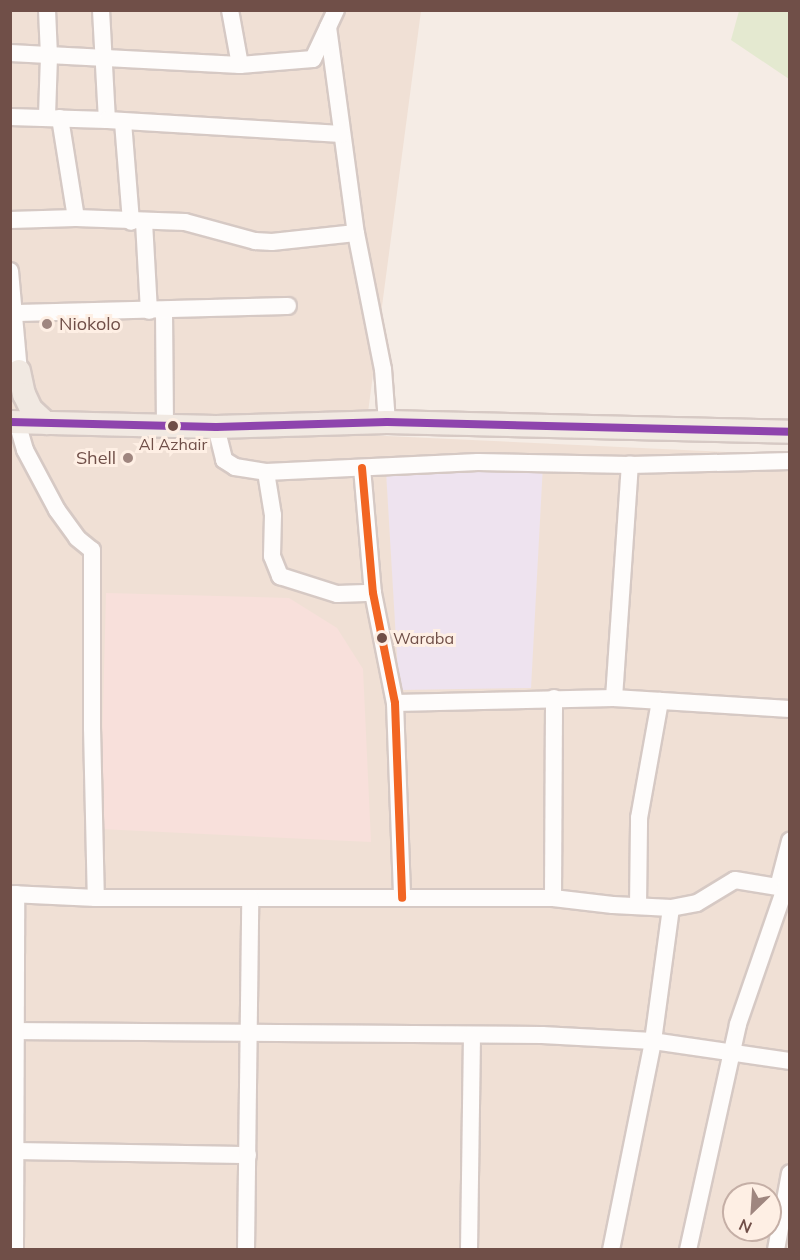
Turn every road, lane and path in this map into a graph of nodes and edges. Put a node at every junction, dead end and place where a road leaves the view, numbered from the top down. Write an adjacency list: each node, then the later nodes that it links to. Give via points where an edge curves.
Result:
1 (46, 10): 7 (street)
2 (101, 10): 8 (street)
3 (230, 10): 9 (street)
4 (336, 10): 5 (street)
5 (328, 27): 9 (street, via 314,59); 13 (street)
6 (10, 53): 7 (street)
7 (49, 56): 8 (street); 11 (street)
8 (104, 57): 9 (street); 12 (street)
9 (240, 65)
10 (10, 117): 11 (street)
11 (54, 118): 12 (street); 14 (street)
12 (115, 121): 13 (street); 16 (street)
13 (342, 134): 17 (street)
14 (76, 218): 15 (street); 16 (street)
15 (10, 220)
16 (137, 222): 17 (street, via 185,222 272,242); 20 (street)
17 (357, 233): 24 (street, via 383,369)
18 (11, 280): 21 (street)
19 (288, 306): 20 (street)
20 (156, 311): 21 (street); 26 (street)
21 (16, 313): 22 (street)
22 (19, 371): 23 (main road); 25 (main road, via 31,409)
23 (13, 418): 25 (main road); 42 (street, via 57,510 92,550)
24 (387, 422): 27 (main road); 28 (main road)
25 (46, 423): 26 (main road)
26 (165, 426): 27 (main road)
27 (216, 427): 32 (street, via 224,460 235,467)
28 (789, 432)
29 (789, 461): 30 (street)
30 (630, 465): 31 (street, via 478,462); 35 (street)
31 (362, 468): 32 (street); 33 (street)
32 (266, 472): 33 (street, via 273,515 272,556 280,576 337,594)
33 (373, 593): 37 (street)
34 (554, 698): 35 (street); 37 (street); 45 (street)
35 (614, 698): 36 (street)
36 (660, 701): 38 (street); 46 (street, via 639,818)
37 (395, 703): 44 (street)
38 (789, 709)
39 (789, 841): 40 (street)
40 (784, 888): 47 (street, via 735,880 697,903); 52 (street)
41 (13, 894): 42 (street); 48 (street)
42 (96, 898): 43 (street)
43 (250, 898): 44 (street); 49 (street)
44 (402, 898): 45 (street)
45 (553, 898): 46 (street)
46 (638, 906): 47 (street)
47 (671, 908): 51 (street)
48 (14, 1031): 49 (street); 54 (street)
49 (249, 1032): 50 (street); 55 (street)
50 (472, 1035): 51 (street); 59 (street)
51 (653, 1041): 52 (street); 60 (street)
52 (731, 1051): 53 (street); 61 (street)
53 (789, 1061)
54 (13, 1151): 55 (street); 57 (street)
55 (248, 1155): 58 (street)
56 (789, 1173): 62 (street)
57 (15, 1250)
58 (246, 1250)
59 (469, 1250)
60 (611, 1250)
61 (688, 1250)
62 (776, 1250)

